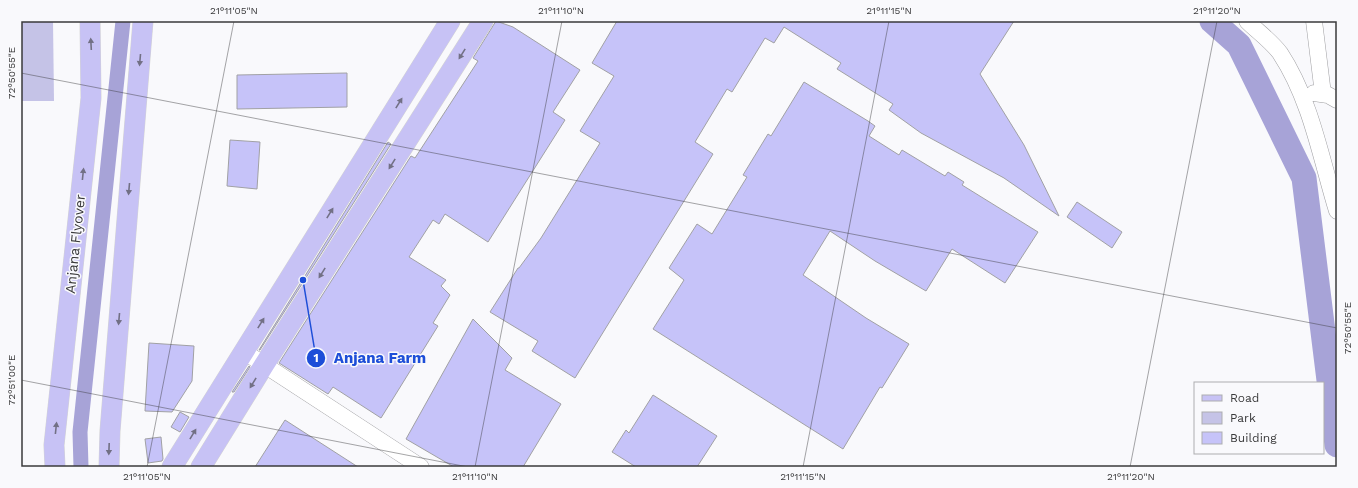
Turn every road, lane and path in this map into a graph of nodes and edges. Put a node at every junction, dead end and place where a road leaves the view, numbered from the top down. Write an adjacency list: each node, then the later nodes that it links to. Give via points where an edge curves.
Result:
1 (90, 21): 12 (main road, Anjana Flyover, one-way to 1, via 54,445 91,98)
2 (143, 21): 13 (main road, one-way to 13, via 110,423)
3 (450, 21): 10 (main road, one-way to 3)
4 (482, 21): 11 (main road, one-way to 11)
5 (1247, 21): 7 (street, via 1279,52)
6 (1314, 21): 8 (street)
7 (1301, 94): 8 (street, via 1318,92); 9 (street)
8 (1330, 97)
9 (1337, 211)
10 (243, 351): 11 (street); 14 (main road, one-way to 10)
11 (264, 365): 15 (main road, one-way to 15); 16 (street)
12 (55, 467)
13 (109, 467)
14 (172, 467)
15 (201, 467)
16 (421, 467)

